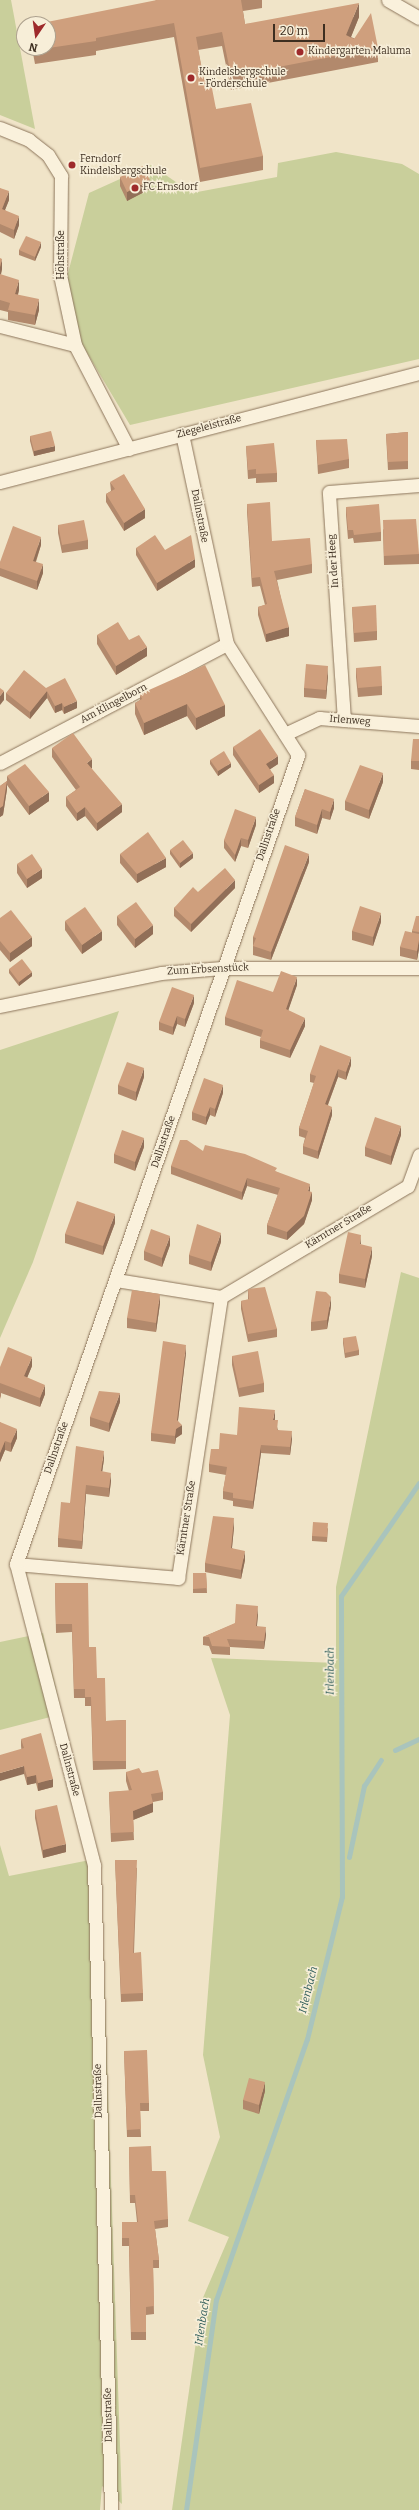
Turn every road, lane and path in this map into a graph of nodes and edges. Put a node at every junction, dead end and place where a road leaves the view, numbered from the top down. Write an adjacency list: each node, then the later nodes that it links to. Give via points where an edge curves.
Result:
1 (388, 0): 2 (street)
2 (419, 18)
3 (0, 128): 5 (street, Höhstraße, via 29,140 48,155 61,176 60,275)
4 (0, 326): 5 (street)
5 (75, 345): 8 (street, Höhstraße)
6 (419, 373): 7 (street, Ziegeleistraße)
7 (182, 434): 8 (street, Ziegeleistraße); 11 (street, Dallnstraße)
8 (129, 449): 9 (street, Ziegeleistraße)
9 (0, 482)
10 (419, 485): 12 (street, In der Heeg, via 329,492)
11 (228, 644): 14 (street, Dallnstraße); 15 (street, Am Klingelborn)
12 (344, 720): 13 (street, Irlenweg); 14 (street, Irlenweg, via 319,718)
13 (419, 726)
14 (285, 734): 16 (street, Dallnstraße, via 298,755)
15 (0, 763)
16 (222, 968): 17 (street, Zum Erbsenstück); 18 (street, Zum Erbsenstück, via 162,973); 20 (street, Dallnstraße)
17 (419, 968)
18 (0, 1006)
19 (419, 1155): 21 (street, Kärntner Straße, via 408,1186)
20 (116, 1280): 21 (street); 22 (street, Dallnstraße)
21 (221, 1298): 22 (street, Kärntner Straße, via 178,1578)
22 (16, 1564): 23 (street, Dallnstraße, via 94,1864)
23 (111, 2510)

